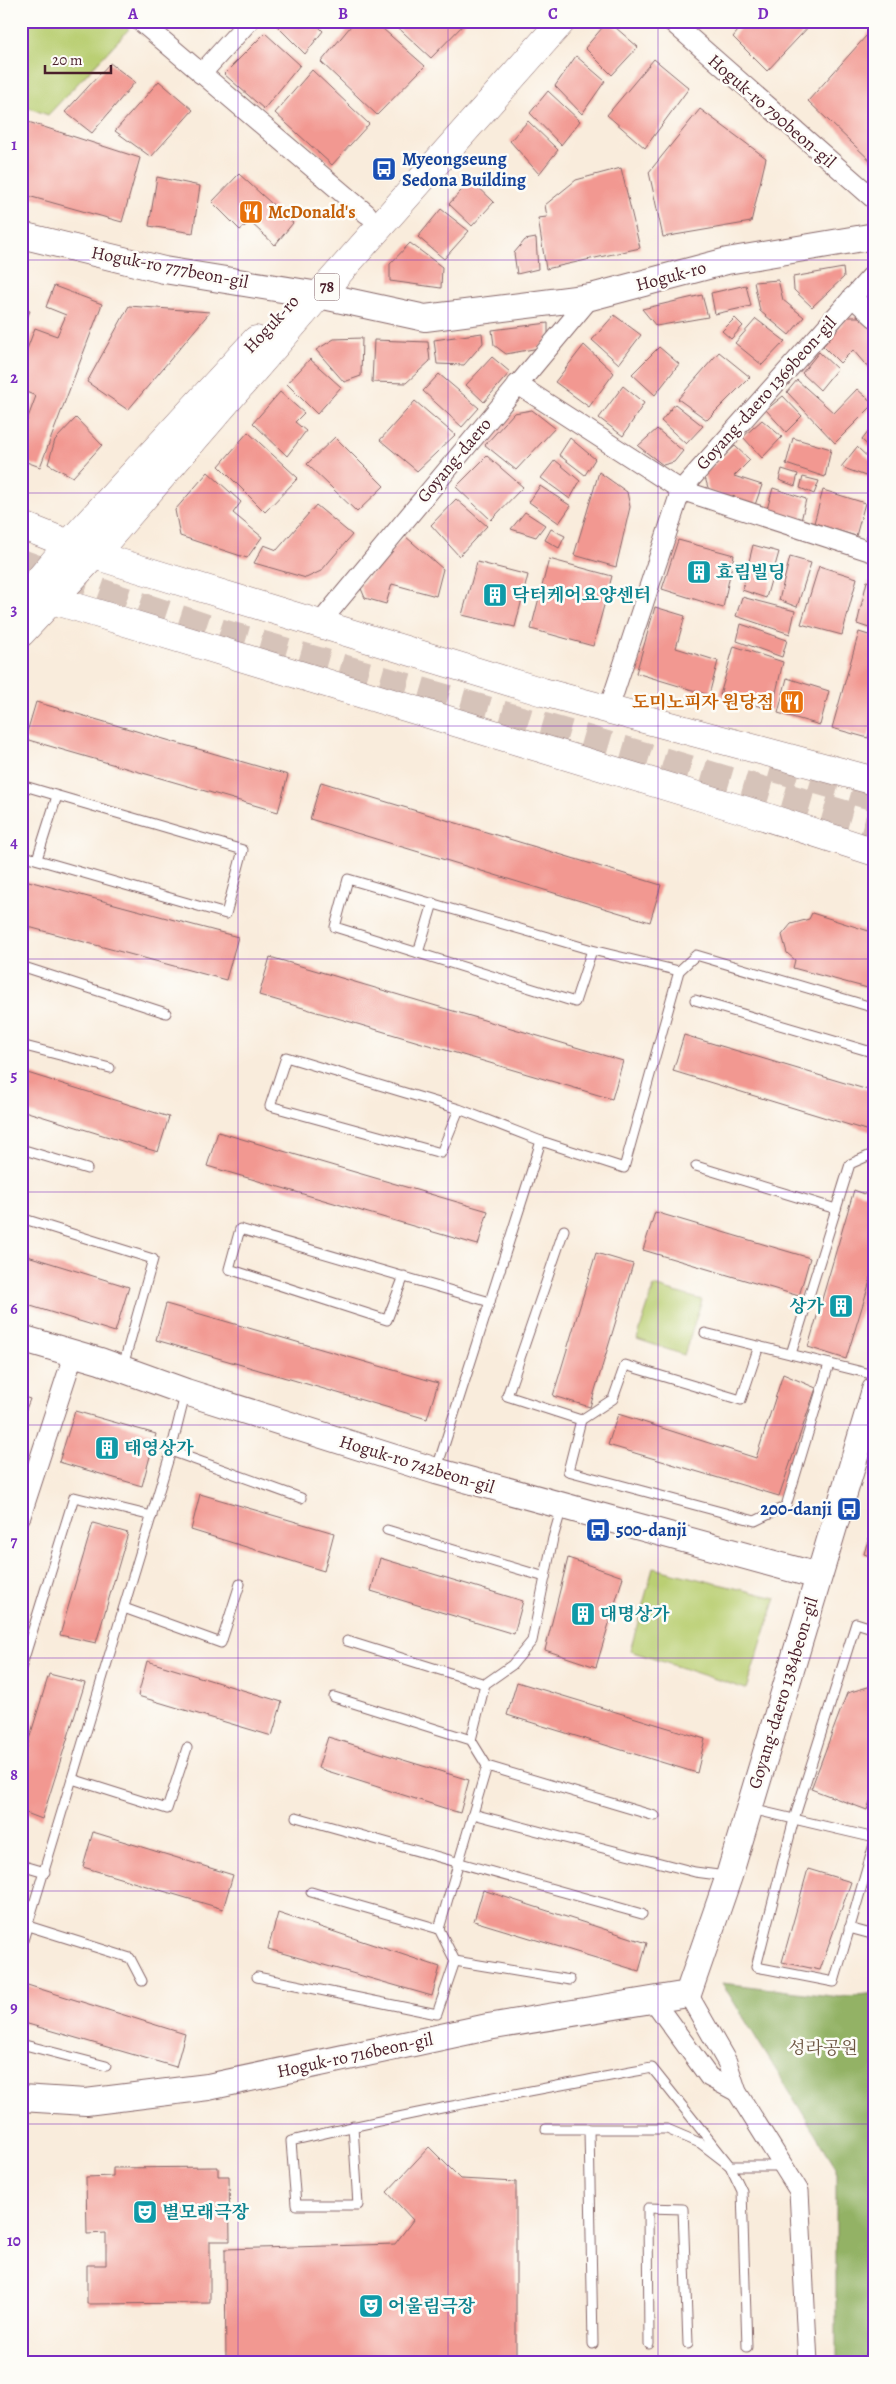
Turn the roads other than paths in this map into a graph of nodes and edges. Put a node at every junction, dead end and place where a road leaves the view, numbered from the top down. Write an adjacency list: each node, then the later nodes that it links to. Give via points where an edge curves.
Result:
1 (140, 21): 6 (street)
2 (249, 21): 6 (street)
3 (537, 21): 8 (main road, Hoguk-ro / 78)
4 (562, 21): 12 (main road, Hoguk-ro / 78)
5 (671, 21): 7 (street, Hoguk-ro 790beon-gil)
6 (201, 74): 8 (street)
7 (875, 200)
8 (368, 214): 12 (main road, Hoguk-ro / 78)
9 (21, 235): 12 (street, Hoguk-ro 777beon-gil, via 164,270)
10 (875, 236): 13 (street, Hoguk-ro, via 727,261)
11 (875, 272): 14 (street, Goyang-daero 1369beon-gil)
12 (310, 294): 13 (street, Hoguk-ro, via 425,318); 19 (main road, Hoguk-ro / 78); 21 (main road, Hoguk-ro / 78)
13 (590, 297): 16 (street, Goyang-daero)
14 (852, 297): 15 (street); 17 (street, Goyang-daero 1369beon-gil)
15 (875, 318)
16 (517, 384): 17 (street, Goyang-daero 1369beon-gil); 23 (street, Goyang-daero)
17 (681, 490): 20 (street, Goyang-daero 1369beon-gil); 25 (street, Goyang-daero 1369beon-gil)
18 (21, 525): 19 (main road)
19 (68, 544): 21 (street); 22 (main road, Hoguk-ro / 78)
20 (875, 553)
21 (94, 554): 22 (main road, Hoguk-ro / 78); 23 (main road)
22 (32, 594): 24 (main road, Hoguk-ro / 78); 29 (main road)
23 (319, 624): 25 (main road)
24 (21, 634)
25 (608, 710): 26 (main road)
26 (875, 781)
27 (21, 786): 28 (lane)
28 (57, 796): 33 (lane); 33 (lane, via 242,850 226,914)
29 (845, 843): 30 (main road); 31 (main road)
30 (875, 844)
31 (875, 852)
32 (21, 855): 33 (lane)
33 (37, 860)
34 (433, 904): 35 (lane); 36 (lane); 36 (lane, via 348,879 335,927)
35 (592, 950): 36 (lane, via 575,1002); 38 (lane)
36 (418, 953)
37 (21, 966): 41 (lane)
38 (679, 971): 40 (lane, via 696,955); 46 (lane, via 624,1168)
39 (695, 1000): 43 (lane)
40 (875, 1008)
41 (166, 1013)
42 (21, 1045): 44 (lane)
43 (875, 1053)
44 (110, 1068)
45 (459, 1109): 45 (lane, via 441,1153 270,1106 286,1057); 46 (lane)
46 (541, 1141): 55 (lane)
47 (21, 1149): 50 (lane)
48 (875, 1153): 51 (lane, via 850,1164)
49 (696, 1166): 51 (lane)
50 (87, 1169)
51 (836, 1209): 60 (lane)
52 (21, 1218): 62 (lane, via 153,1259)
53 (564, 1230): 66 (lane, via 507,1396)
54 (404, 1276): 54 (lane, via 387,1320 229,1269 240,1229); 55 (lane)
55 (490, 1302): 69 (lane)
56 (705, 1333): 58 (lane)
57 (21, 1338): 59 (street, Hoguk-ro 742beon-gil)
58 (759, 1346): 60 (lane); 66 (lane, via 741,1400 626,1365 613,1399)
59 (74, 1353): 62 (street, Hoguk-ro 742beon-gil); 72 (street)
60 (791, 1354): 61 (lane)
61 (829, 1364): 63 (lane); 66 (lane, via 786,1506 755,1521 568,1471)
62 (123, 1368): 65 (street, Hoguk-ro 742beon-gil)
63 (875, 1375)
64 (875, 1390): 67 (street, Goyang-daero 1384beon-gil)
65 (186, 1392): 68 (lane); 69 (street, Hoguk-ro 742beon-gil)
66 (581, 1420)
67 (870, 1420): 75 (street, Goyang-daero 1384beon-gil)
68 (171, 1451): 70 (lane); 73 (lane)
69 (436, 1471): 71 (street, Hoguk-ro 742beon-gil)
70 (301, 1498)
71 (562, 1507): 75 (street, Hoguk-ro 742beon-gil); 76 (lane)
72 (21, 1516)
73 (152, 1516): 78 (lane); 81 (lane, via 74,1497)
74 (386, 1530): 76 (lane)
75 (818, 1576): 88 (street, Goyang-daero 1384beon-gil)
76 (545, 1577): 82 (lane, via 532,1641 512,1665)
77 (240, 1584): 78 (lane, via 221,1643)
78 (124, 1608): 87 (lane)
79 (875, 1629): 92 (lane, via 856,1623)
80 (347, 1641): 82 (lane)
81 (21, 1668)
82 (485, 1684): 84 (lane)
83 (334, 1697): 84 (lane)
84 (471, 1740): 86 (lane)
85 (187, 1748): 87 (lane, via 167,1809)
86 (487, 1766): 89 (lane); 90 (lane)
87 (72, 1779): 96 (lane)
88 (749, 1808): 92 (lane); 97 (street, Goyang-daero 1384beon-gil)
89 (473, 1814): 94 (lane); 97 (lane, via 695,1872)
90 (656, 1816)
91 (296, 1817): 94 (lane)
92 (794, 1819): 93 (lane); 101 (lane, via 756,1967 834,1982)
93 (875, 1840): 101 (lane)
94 (458, 1864): 99 (lane); 102 (lane)
95 (21, 1865): 96 (lane)
96 (45, 1872): 100 (lane)
97 (729, 1876): 109 (street, Goyang-daero 1384beon-gil)
98 (311, 1892): 102 (lane)
99 (642, 1914)
100 (28, 1926): 104 (lane); 108 (lane, via 130,1958)
101 (849, 1928): 103 (lane)
102 (439, 1929): 105 (lane)
103 (875, 1936)
104 (21, 1947)
105 (455, 1961): 106 (lane, via 437,2014); 107 (lane)
106 (257, 1977)
107 (570, 1980)
108 (142, 1981)
109 (688, 1994): 110 (street, Hoguk-ro 716beon-gil); 113 (street, via 728,2062)
110 (653, 2000): 113 (street, via 709,2077); 114 (street, Hoguk-ro 716beon-gil, via 488,2027 208,2087 86,2102)
111 (21, 2044): 112 (lane)
112 (106, 2066)
113 (737, 2092): 119 (street)
114 (21, 2098)
115 (353, 2126): 115 (lane, via 358,2205 296,2205 291,2141); 118 (lane, via 652,2068)
116 (546, 2129): 117 (lane)
117 (589, 2129): 118 (lane, via 667,2129 700,2143); 120 (lane)
118 (730, 2166): 119 (lane); 123 (lane, via 742,2191)
119 (784, 2166): 124 (street, via 799,2191)
120 (594, 2344)
121 (649, 2344): 122 (lane, via 648,2208 682,2209)
122 (688, 2344)
123 (747, 2347)
124 (808, 2363)

